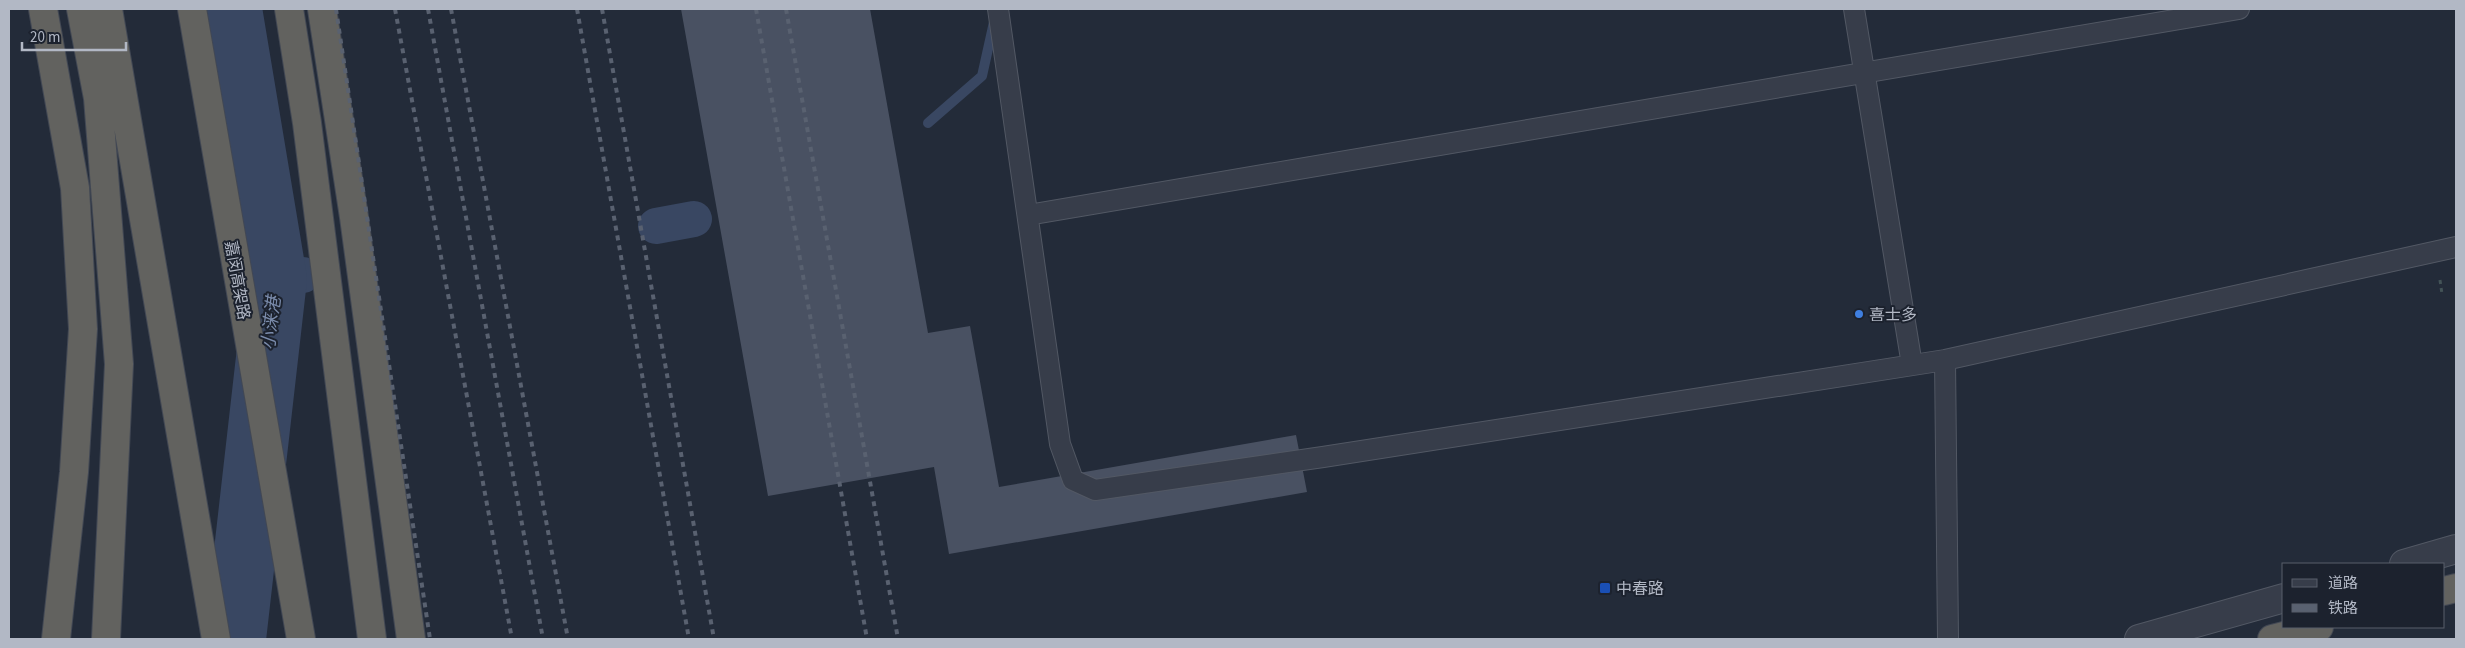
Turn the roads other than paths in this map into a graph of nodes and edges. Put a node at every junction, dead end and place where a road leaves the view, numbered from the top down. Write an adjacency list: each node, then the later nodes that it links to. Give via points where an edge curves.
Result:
1 (43, 9): 19 (highway, via 75,188 84,329 74,472)
2 (81, 9): 20 (highway, via 98,98 119,364)
3 (108, 9): 21 (highway)
4 (192, 9): 22 (highway, 嘉闵高架路)
5 (288, 9): 23 (highway, via 307,123)
6 (322, 9): 24 (highway, via 354,217)
7 (998, 9): 11 (lane)
8 (1854, 9): 10 (lane)
9 (2239, 9): 10 (lane)
10 (1865, 73): 11 (lane); 14 (lane)
11 (1028, 216): 14 (lane, via 1060,444 1073,480 1095,490)
12 (2456, 247): 13 (lane)
13 (1945, 360): 14 (lane); 25 (lane)
14 (1912, 365)
15 (2456, 549): 16 (street)
16 (2407, 563)
17 (2282, 599): 26 (street)
18 (2314, 628): 27 (highway)
19 (56, 639)
20 (106, 639)
21 (216, 639)
22 (301, 639)
23 (372, 639)
24 (411, 639)
25 (1948, 639)
26 (2139, 639)
27 (2272, 639)

